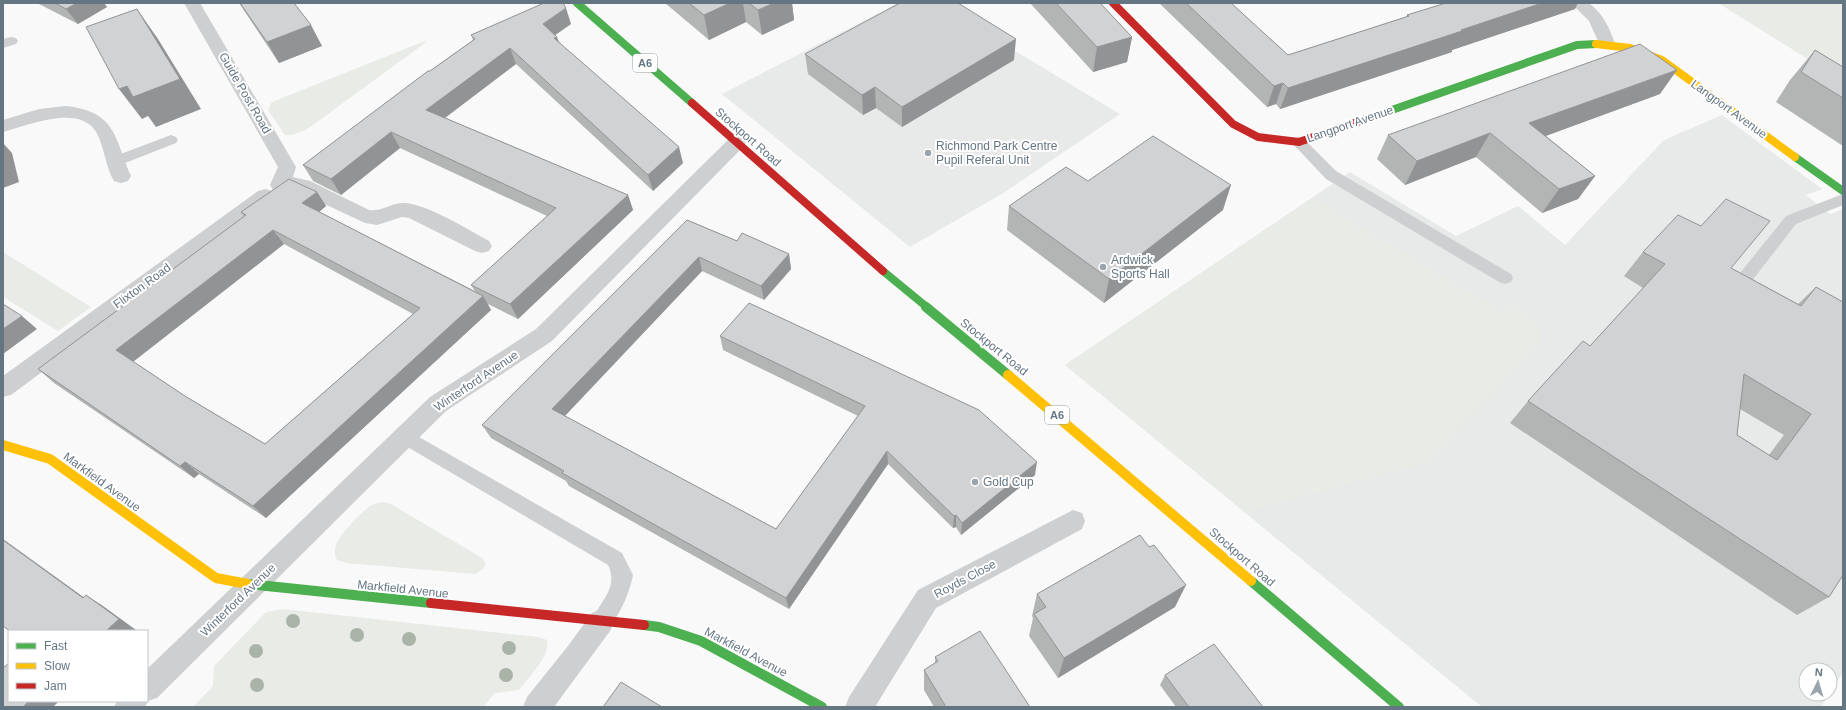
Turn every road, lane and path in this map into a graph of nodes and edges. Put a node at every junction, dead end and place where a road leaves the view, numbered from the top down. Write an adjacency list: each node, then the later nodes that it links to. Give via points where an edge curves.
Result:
1 (192, 3): 11 (street, Guide Post Road, via 288,167)
2 (576, 3): 8 (main road, Stockport Road / A6)
3 (1113, 3): 9 (main road, Langport Avenue, via 1233,124 1258,137)
4 (1579, 3): 5 (street, via 1587,8 1600,24)
5 (1607, 44): 9 (main road, Langport Avenue, via 1577,45); 12 (main road, Langport Avenue, via 1634,48 1662,60)
6 (3, 126): 10 (street, via 31,116 63,112 87,116 101,125)
7 (171, 140): 10 (lane)
8 (736, 142): 18 (street, Winterford Avenue, via 544,335 438,404); 27 (main road, Stockport Road / A6, via 900,286 1063,420)
9 (1299, 142): 15 (lane, via 1331,175)
10 (118, 169)
11 (280, 185): 14 (street, via 303,186 364,216 377,218 402,210 413,212); 17 (street, Flixton Road)
12 (1843, 191)
13 (1843, 198): 16 (lane, via 1791,220)
14 (482, 246)
15 (1505, 278)
16 (1738, 287)
17 (3, 388)
18 (405, 437): 21 (street, Winterford Avenue); 22 (lane, via 615,560 622,575 620,590)
19 (3, 444): 21 (main road, Markfield Avenue, via 50,459 216,578)
20 (1073, 521): 26 (street, Royds Close, via 927,599)
21 (253, 585): 22 (main road, Markfield Avenue); 23 (street, Winterford Avenue)
22 (601, 622): 24 (street); 25 (main road, Markfield Avenue, via 659,627 701,641)
23 (148, 687)
24 (537, 707)
25 (822, 707)
26 (859, 707)
27 (1399, 707)

